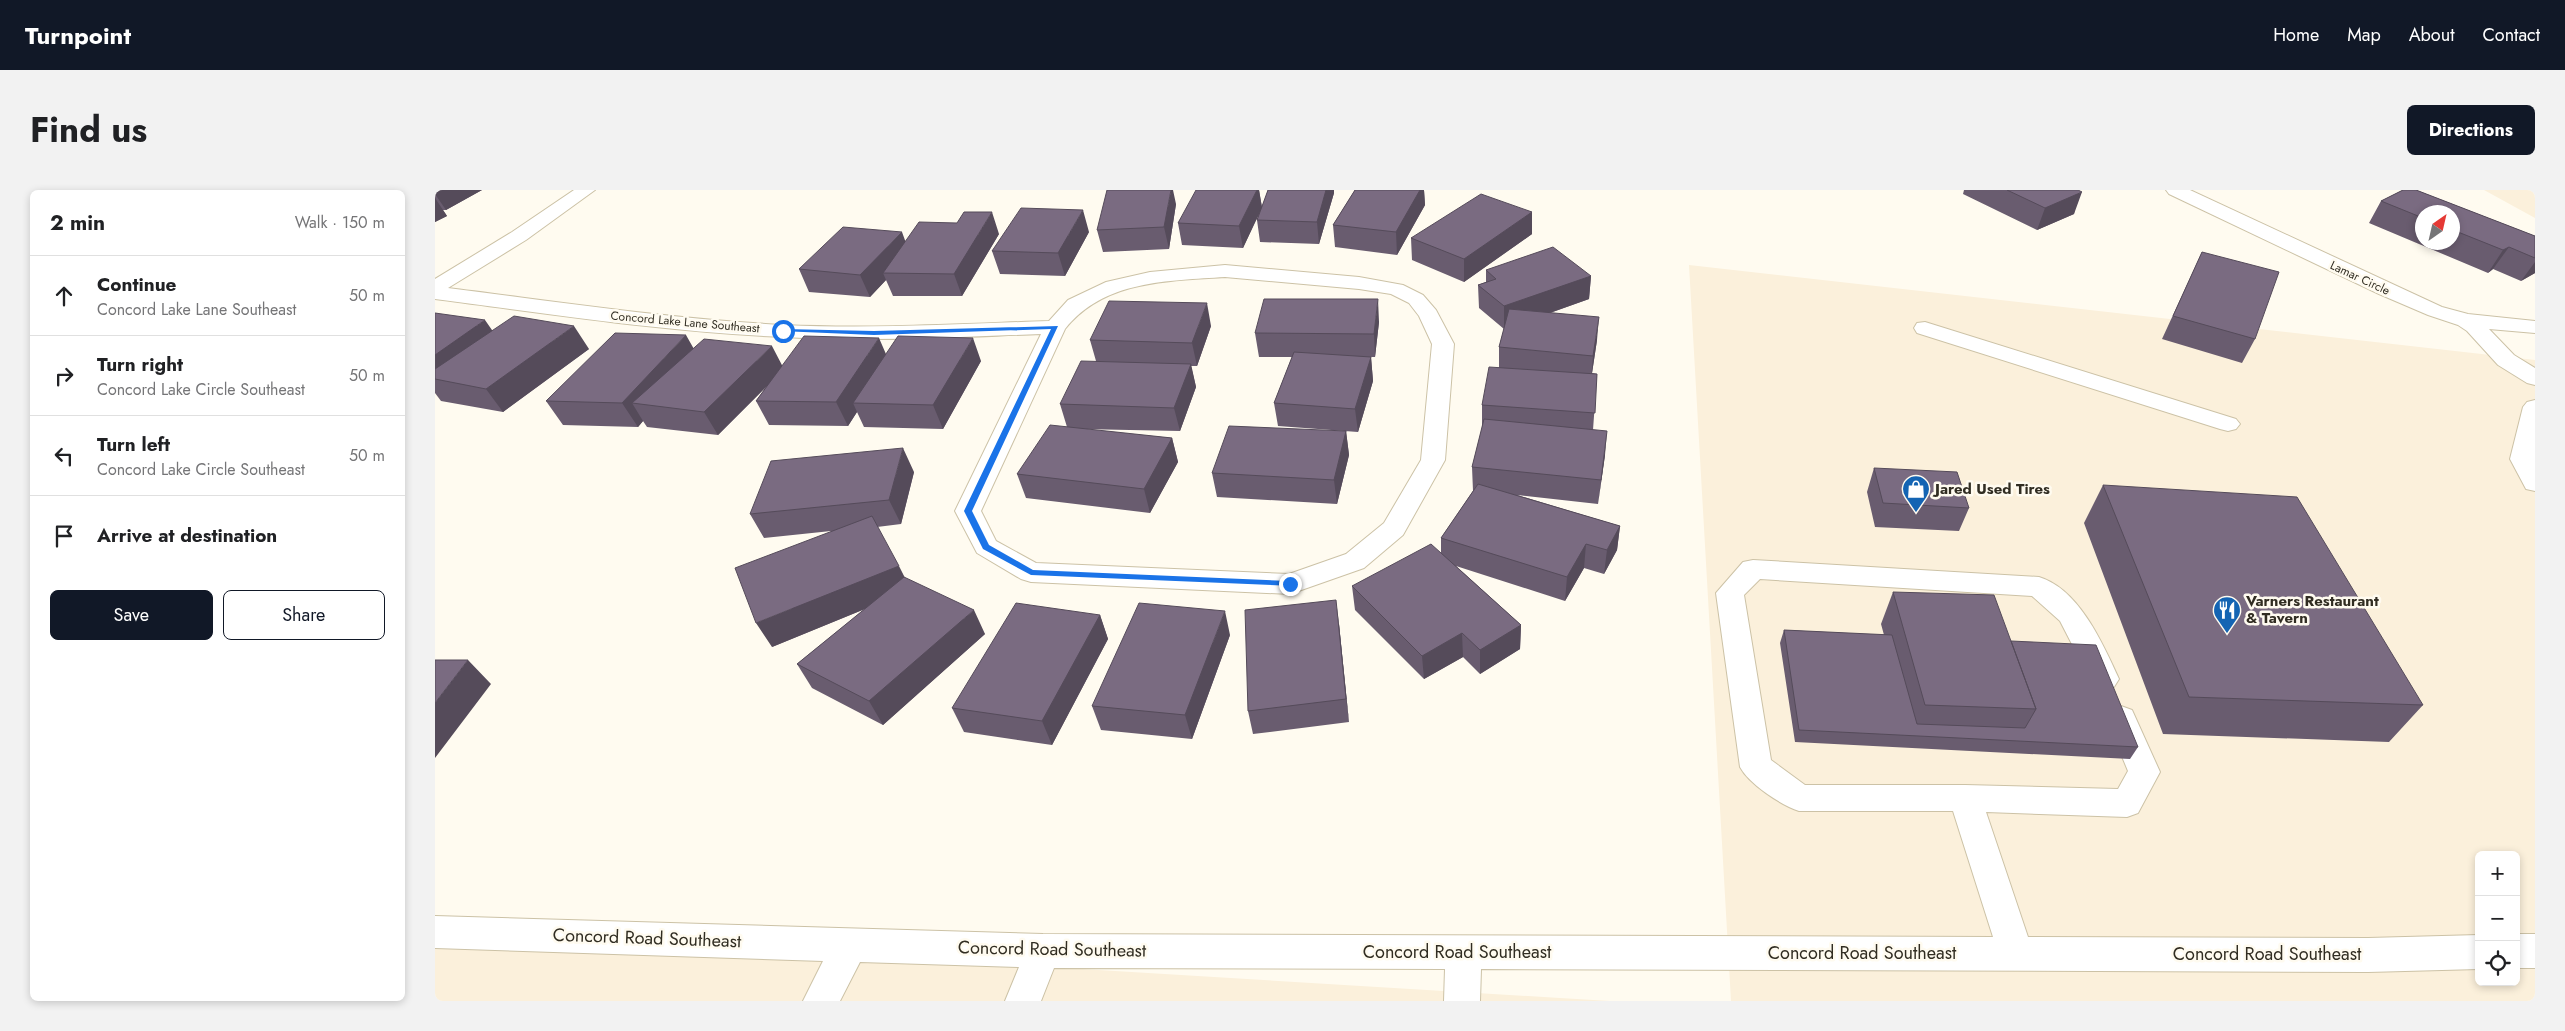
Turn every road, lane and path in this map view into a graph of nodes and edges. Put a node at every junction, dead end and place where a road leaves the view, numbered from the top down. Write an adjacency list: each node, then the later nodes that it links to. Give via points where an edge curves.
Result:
1 (585, 190): 3 (street)
2 (2175, 190): 5 (street, Lamar Circle, via 2386,290)
3 (435, 288)
4 (435, 293): 6 (street, Concord Lake Lane Southeast, via 665,321 783,331 874,333)
5 (2466, 320): 7 (street); 9 (street, Lamar Circle, via 2507,360)
6 (1055, 327): 6 (street, via 1077,303 1117,284 1165,275 1225,272 1396,289 1416,299 1429,314 1443,344 1433,460 1394,529 1355,561 1290,584 1031,572 986,547 968,511)
7 (2535, 327)
8 (1925, 328): 11 (street)
9 (2535, 378)
10 (2535, 407): 12 (street, via 2522,459)
11 (2228, 424)
12 (2535, 483)
13 (1965, 798): 13 (street, via 1799,798 1756,767 1730,593 1753,569 2039,586 2070,614 2092,652 2144,772 2127,804); 21 (street)
14 (435, 932): 15 (street, Concord Road Southeast)
15 (851, 944): 16 (street, Concord Road Southeast); 22 (street)
16 (1043, 951): 19 (street, Concord Road Southeast); 23 (street)
17 (2520, 951): 18 (street)
18 (2535, 951)
19 (1464, 952): 21 (street, Concord Road Southeast); 24 (street)
20 (2475, 952): 21 (street, Concord Road Southeast)
21 (2015, 954)
22 (821, 1001)
23 (1023, 1001)
24 (1462, 1001)

